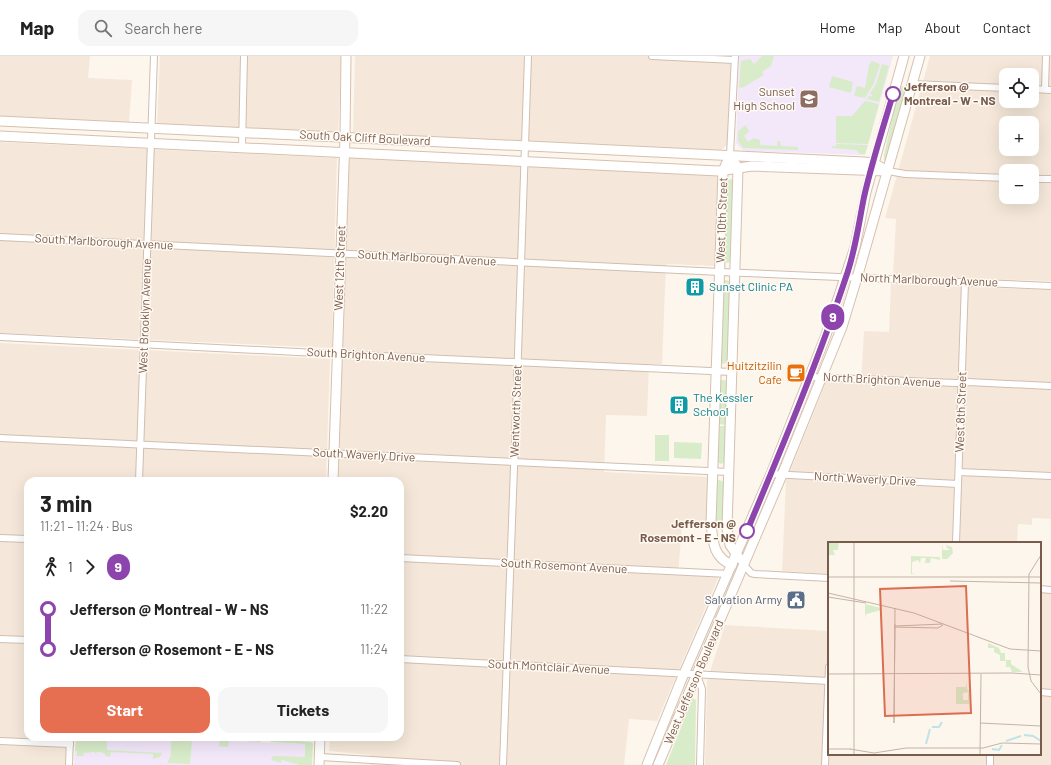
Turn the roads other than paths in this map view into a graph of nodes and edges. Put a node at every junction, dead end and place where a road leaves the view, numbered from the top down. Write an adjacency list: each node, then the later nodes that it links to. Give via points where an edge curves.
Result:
1 (154, 56): 15 (street, West Brooklyn Avenue)
2 (244, 56): 16 (street)
3 (346, 56): 18 (street, West 12th Street)
4 (528, 56): 20 (street, Wentworth Street)
5 (652, 56): 9 (street)
6 (904, 56): 10 (street, West Jefferson Boulevard)
7 (920, 56): 11 (street, West Jefferson Boulevard)
8 (1046, 56): 13 (street)
9 (735, 58): 23 (street, West 10th Street)
10 (898, 78): 11 (street); 25 (street, West Jefferson Boulevard)
11 (912, 84): 12 (street); 28 (street, West Jefferson Boulevard)
12 (999, 88)
13 (1048, 90)
14 (0, 121): 15 (street, South Oak Cliff Boulevard)
15 (152, 128): 16 (street, South Oak Cliff Boulevard); 19 (street, West Brooklyn Avenue)
16 (242, 132): 18 (street, South Oak Cliff Boulevard); 21 (street)
17 (0, 136): 19 (street, South Oak Cliff Boulevard)
18 (345, 137): 20 (street, South Oak Cliff Boulevard); 22 (street, West 12th Street)
19 (151, 143): 21 (street, South Oak Cliff Boulevard); 33 (street, West Brooklyn Avenue)
20 (525, 146): 23 (street, South Oak Cliff Boulevard); 24 (street, Wentworth Street)
21 (242, 148): 22 (street, South Oak Cliff Boulevard)
22 (344, 153): 24 (street, South Oak Cliff Boulevard); 34 (street, West 12th Street)
23 (730, 155): 25 (street, South Oak Cliff Boulevard); 26 (street, West 10th Street); 27 (street, West 10th Street)
24 (524, 161): 27 (street, South Oak Cliff Boulevard); 35 (street, Wentworth Street)
25 (872, 167): 26 (street, South Oak Cliff Boulevard); 28 (street); 38 (street, West Jefferson Boulevard, via 857,240)
26 (738, 168): 27 (street, South Oak Cliff Boulevard); 37 (street, West 10th Street)
27 (723, 171): 36 (street, West 10th Street)
28 (888, 171): 29 (street); 39 (street, West Jefferson Boulevard)
29 (999, 178)
30 (1039, 179): 31 (street)
31 (1051, 179)
32 (0, 237): 33 (street, South Marlborough Avenue)
33 (148, 244): 34 (street, South Marlborough Avenue); 43 (street, West Brooklyn Avenue)
34 (340, 253): 35 (street, South Marlborough Avenue); 44 (street, West 12th Street)
35 (521, 262): 36 (street, South Marlborough Avenue); 45 (street, Wentworth Street)
36 (720, 272): 37 (street, South Marlborough Avenue); 46 (street, West 10th Street)
37 (735, 272): 38 (street, North Marlborough Avenue); 47 (street, West 10th Street)
38 (846, 277): 39 (street, North Marlborough Avenue); 48 (street, West Jefferson Boulevard)
39 (857, 277): 40 (street, North Marlborough Avenue); 49 (street, West Jefferson Boulevard, via 842,328)
40 (965, 282): 41 (street, North Marlborough Avenue); 50 (street, West 8th Street)
41 (1051, 286)
42 (0, 337): 43 (street, South Brighton Avenue)
43 (145, 344): 44 (street, South Brighton Avenue); 53 (street, West Brooklyn Avenue)
44 (337, 354): 45 (street, South Brighton Avenue); 54 (street, West 12th Street)
45 (518, 362): 46 (street, South Brighton Avenue); 55 (street, Wentworth Street)
46 (716, 372): 47 (street, South Brighton Avenue); 56 (street, West 10th Street)
47 (732, 372): 57 (street, West 10th Street)
48 (810, 377): 49 (street, North Brighton Avenue); 59 (street, West Jefferson Boulevard)
49 (822, 377): 50 (street, North Brighton Avenue); 60 (street, West Jefferson Boulevard)
50 (962, 383): 51 (street, North Brighton Avenue); 58 (street, West 8th Street)
51 (1050, 386)
52 (0, 438): 53 (street, South Waverly Drive)
53 (141, 444): 54 (street, South Waverly Drive); 62 (street, West Brooklyn Avenue)
54 (334, 453): 55 (street, South Waverly Drive); 63 (street, West 12th Street)
55 (515, 463): 56 (street, South Waverly Drive); 70 (street, Wentworth Street)
56 (713, 472): 57 (street, South Waverly Drive); 72 (street, West 10th Street, via 711,523 714,542 720,558)
57 (729, 472): 68 (street, West 10th Street, via 728,539)
58 (959, 472): 61 (street); 64 (street, West 8th Street)
59 (771, 474): 60 (street, North Waverly Drive); 68 (street, West Jefferson Boulevard)
60 (782, 475): 64 (street, North Waverly Drive); 71 (street, West Jefferson Boulevard)
61 (1051, 476)
62 (139, 477)
63 (333, 477)
64 (958, 484): 67 (street, West 8th Street)
65 (0, 538): 66 (street)
66 (24, 539)
67 (956, 542)
68 (737, 555): 71 (street, West 10th Street); 72 (street, West Jefferson Boulevard)
69 (404, 558): 70 (street, South Rosemont Avenue)
70 (511, 563): 72 (street, South Rosemont Avenue); 79 (street, Wentworth Street)
71 (744, 565): 73 (street, via 755,574); 81 (street, West Jefferson Boulevard)
72 (730, 570): 80 (street, West Jefferson Boulevard)
73 (828, 578)
74 (1041, 589): 75 (street)
75 (1051, 590)
76 (0, 639): 77 (street)
77 (24, 640)
78 (404, 659): 79 (street, South Montclair Avenue)
79 (507, 664): 80 (street, South Montclair Avenue); 92 (street, Wentworth Street)
80 (685, 674): 81 (street, South Montclair Avenue); 93 (street, West Jefferson Boulevard)
81 (697, 675): 82 (street, South Montclair Avenue); 94 (street, West Jefferson Boulevard); 95 (street, via 702,689)
82 (828, 681)
83 (1041, 692): 84 (street)
84 (1051, 693)
85 (828, 702): 96 (street)
86 (0, 741): 88 (street)
87 (320, 741): 89 (street)
88 (70, 744): 90 (street)
89 (320, 761): 91 (street)
90 (69, 765)
91 (457, 765)
92 (503, 765)
93 (647, 765)
94 (658, 765)
95 (700, 765)
96 (825, 765)

